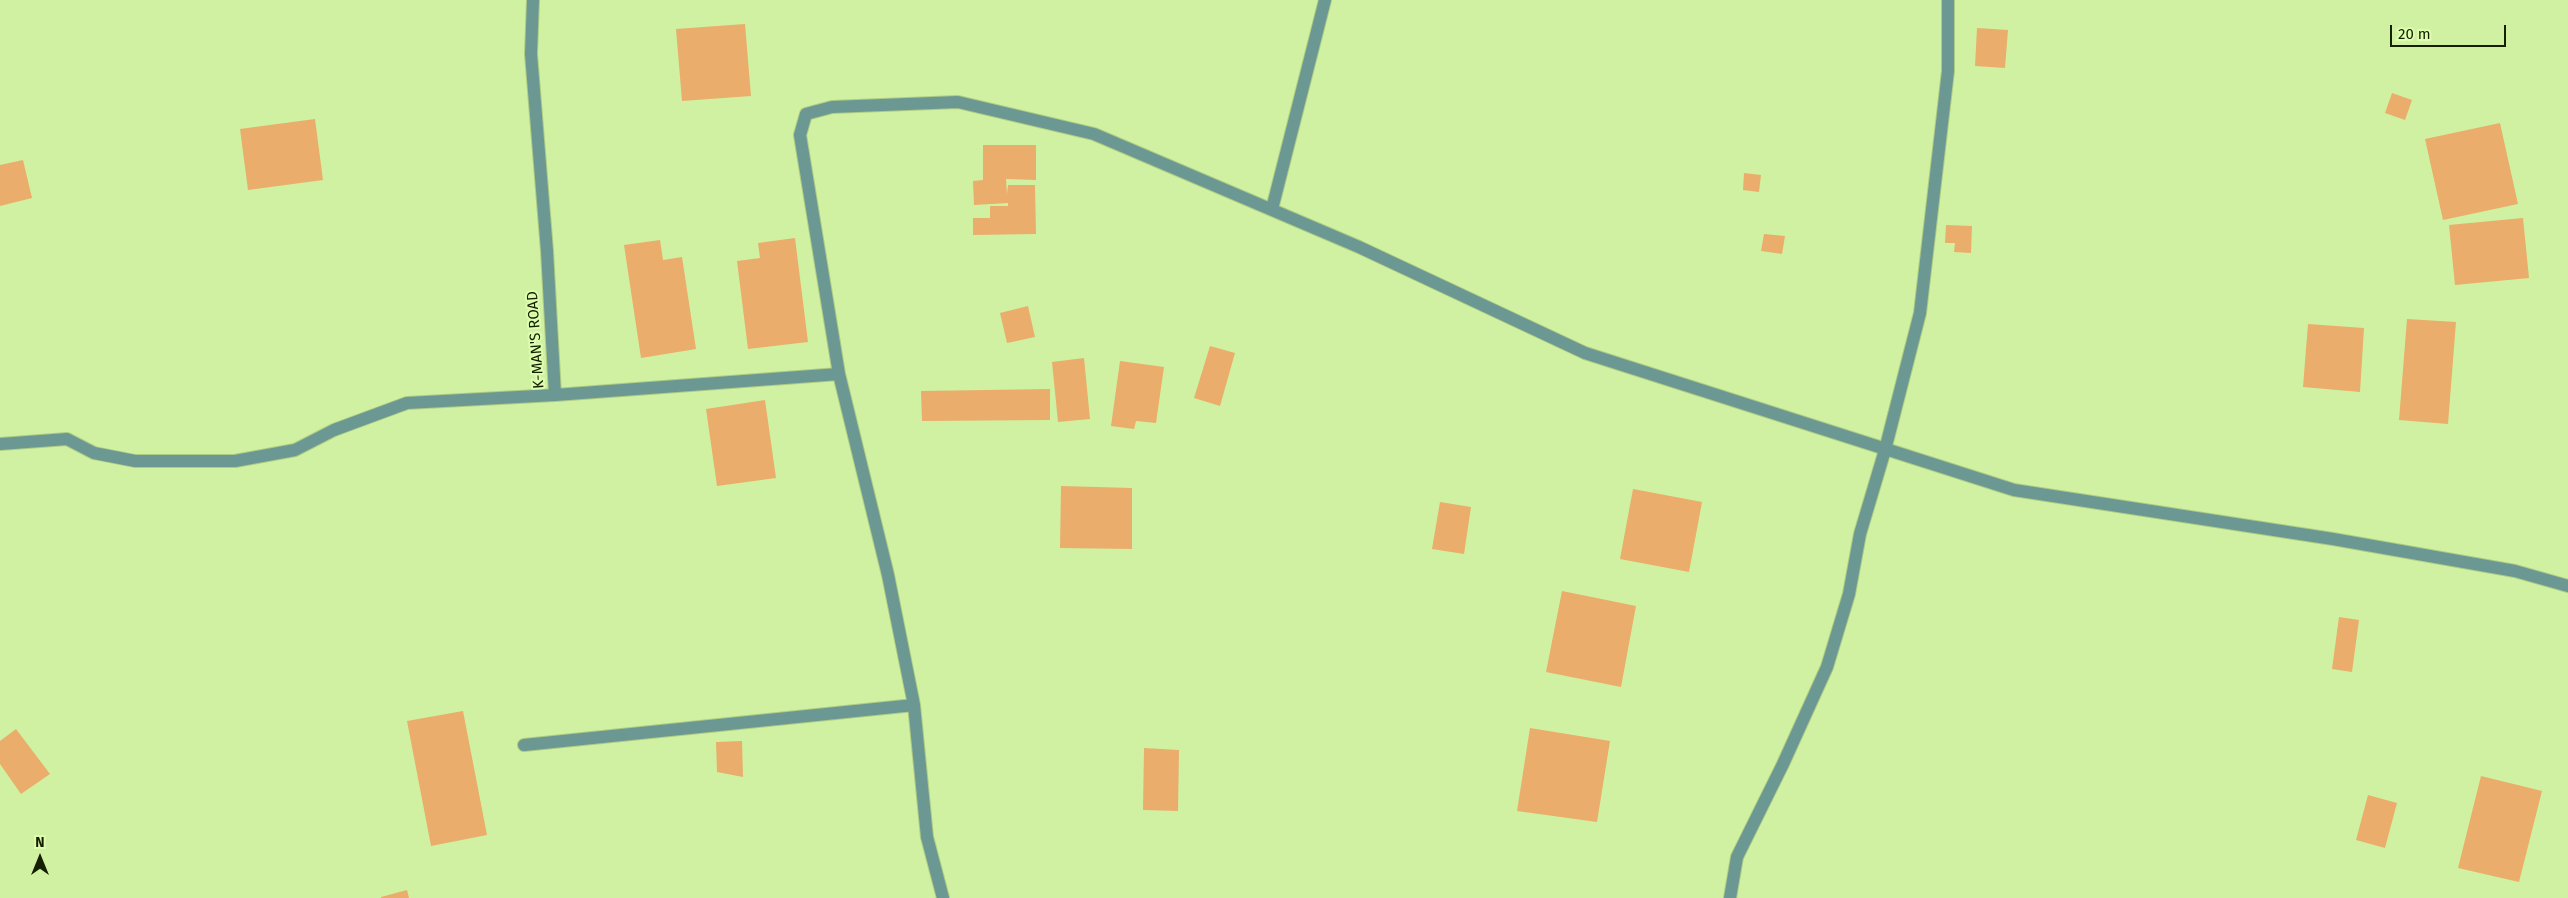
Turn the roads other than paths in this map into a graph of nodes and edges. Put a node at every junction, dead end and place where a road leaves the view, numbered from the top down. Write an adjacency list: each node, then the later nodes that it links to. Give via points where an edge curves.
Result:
1 (533, 0): 6 (street, K-MAN'S ROAD, via 531,54)
2 (1325, 0): 4 (street)
3 (1948, 0): 8 (street, via 1948,71 1920,313)
4 (1272, 210): 5 (street, via 1094,134 958,102 832,107 806,114 800,135); 8 (street, via 1360,247 1585,353)
5 (840, 374): 6 (street, K-MAN'S ROAD); 10 (street, via 888,576)
6 (555, 395): 7 (street, via 407,403 334,430 295,450 235,460 135,460 94,453 67,439)
7 (0, 444)
8 (1885, 450): 9 (street, via 2014,490 2333,539 2514,571); 13 (street, via 1827,667 1784,764 1737,857)
9 (2568, 586)
10 (914, 705): 11 (street); 12 (street, via 927,837)
11 (524, 745)
12 (943, 898)
13 (1730, 898)

